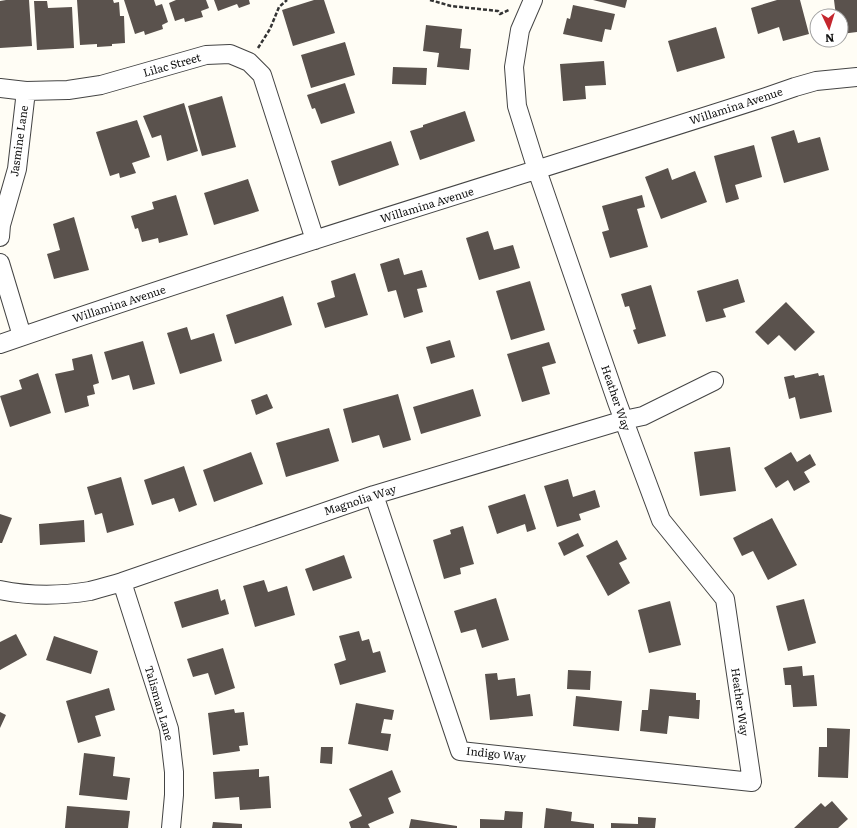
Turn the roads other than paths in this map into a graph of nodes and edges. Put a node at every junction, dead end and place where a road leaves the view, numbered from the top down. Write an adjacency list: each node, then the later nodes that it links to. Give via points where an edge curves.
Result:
1 (532, 0): 5 (street, Heather Way, via 520,30 514,67 517,106)
2 (857, 77): 5 (street, Willamina Avenue, via 816,81 795,87)
3 (0, 88): 4 (street, Lilac Street)
4 (26, 91): 6 (street, Jasmine Lane, via 17,169); 7 (street, Lilac Street, via 68,90 101,85 206,55 230,54 249,62 262,75)
5 (538, 170): 7 (street, Willamina Avenue); 12 (street, Heather Way)
6 (0, 237)
7 (315, 240): 9 (street, Willamina Avenue)
8 (0, 263): 9 (street)
9 (22, 336): 10 (street, Willamina Avenue)
10 (0, 344)
11 (714, 381): 12 (street, Magnolia Way, via 643,416)
12 (624, 420): 13 (street, Magnolia Way); 16 (street, Heather Way, via 661,520 725,599)
13 (374, 495): 14 (street, Magnolia Way); 16 (street, Indigo Way, via 460,750)
14 (122, 582): 15 (street, Magnolia Way, via 89,591 59,594 22,594); 17 (street, Talisman Lane, via 169,729 174,772)
15 (0, 590)
16 (752, 782)
17 (171, 828)

